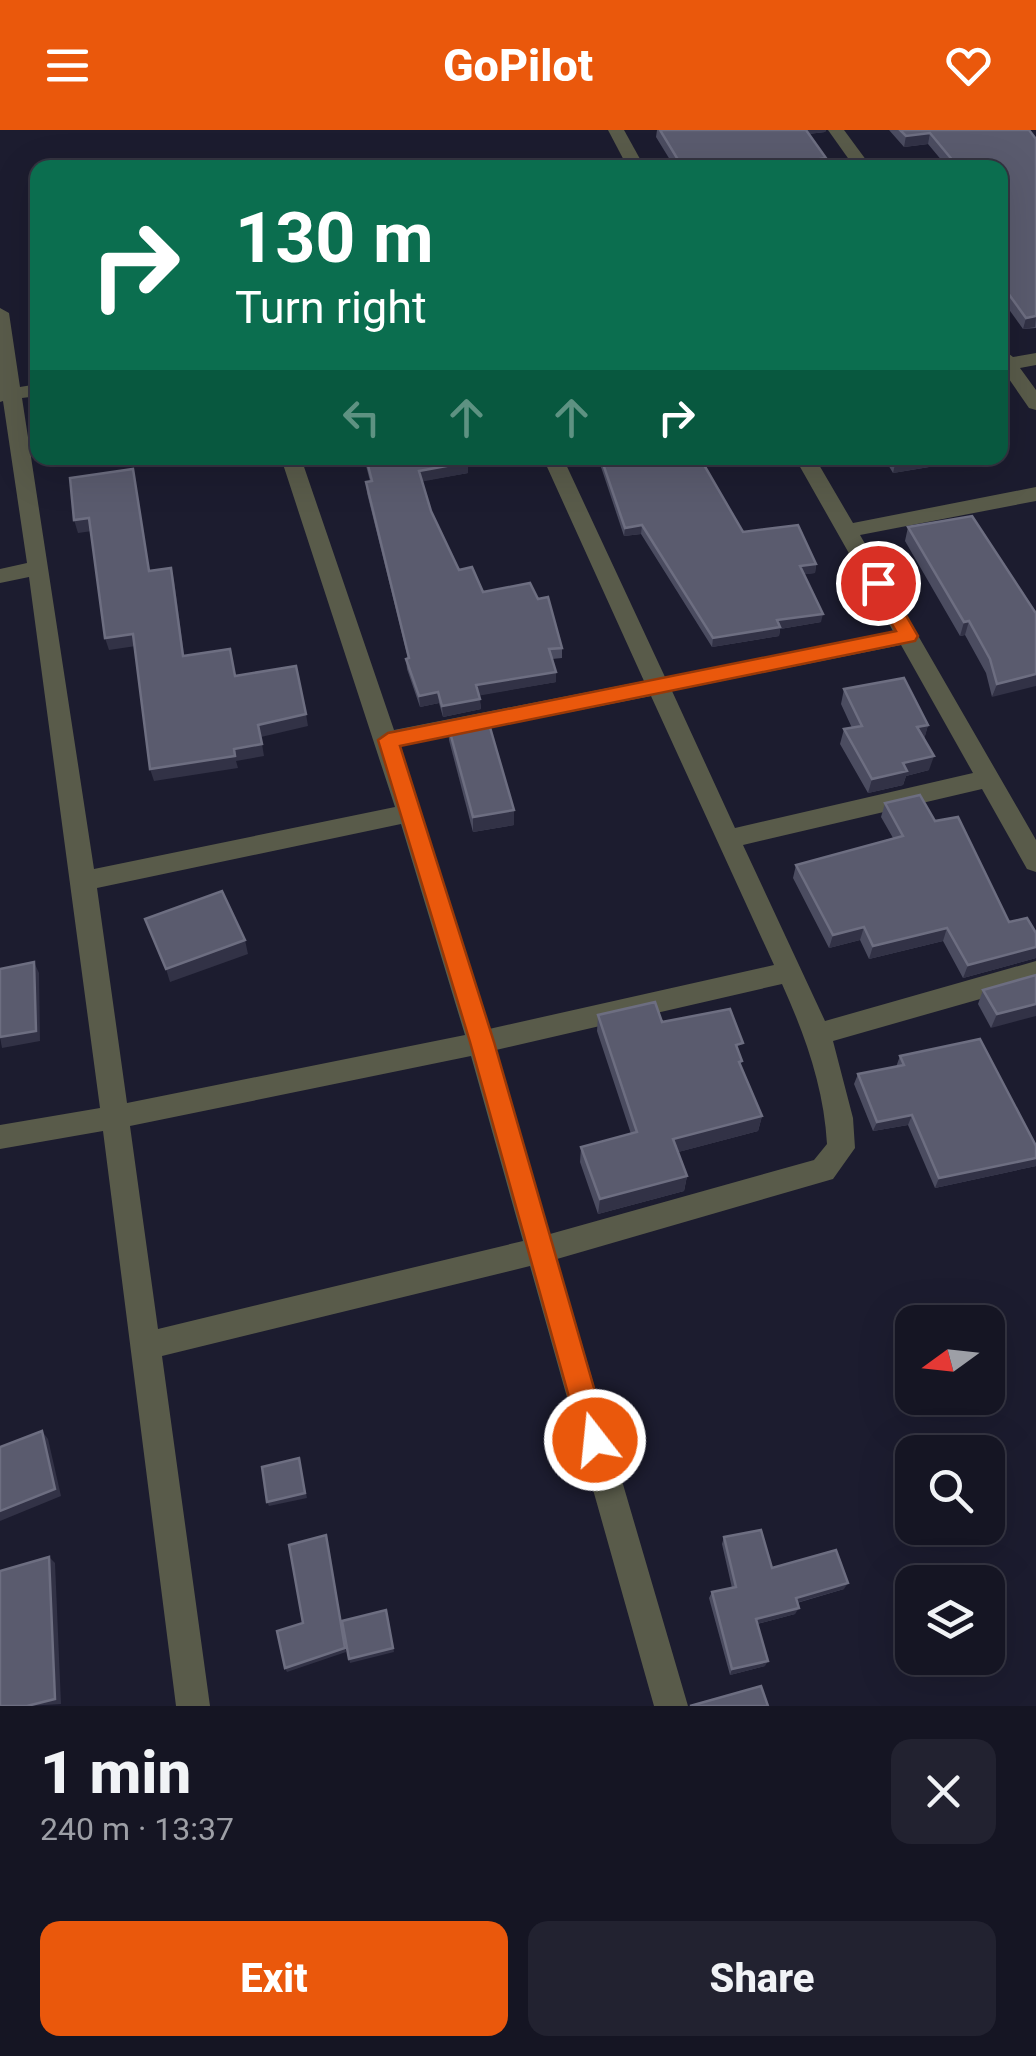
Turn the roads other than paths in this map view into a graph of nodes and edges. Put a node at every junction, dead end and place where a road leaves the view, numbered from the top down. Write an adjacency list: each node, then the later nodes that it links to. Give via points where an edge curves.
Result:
1 (616, 130): 3 (street)
2 (836, 130): 4 (street)
3 (633, 160)
4 (858, 160)
5 (0, 313): 10 (street)
6 (1008, 358): 7 (street)
7 (1036, 359)
8 (1008, 364): 11 (street)
9 (30, 391): 10 (street)
10 (5, 395): 17 (street)
11 (1036, 404)
12 (293, 465): 21 (street)
13 (556, 465): 20 (street)
14 (808, 465): 16 (street)
15 (1036, 494): 16 (street)
16 (847, 530): 19 (street)
17 (39, 568): 18 (street); 26 (street)
18 (0, 576)
19 (908, 636): 20 (street); 22 (street)
20 (658, 686): 21 (street); 24 (street)
21 (388, 740): 23 (street)
22 (989, 778): 24 (street); 25 (street)
23 (410, 814): 26 (street); 30 (street)
24 (729, 839): 27 (street)
25 (1036, 862)
26 (84, 881): 31 (street)
27 (790, 972): 29 (street); 30 (street)
28 (1036, 972): 29 (street)
29 (818, 1034): 33 (street, via 841,1148 823,1170)
30 (482, 1042): 31 (street); 33 (street)
31 (113, 1119): 32 (street); 34 (street)
32 (0, 1138)
33 (540, 1250): 34 (street); 36 (street)
34 (146, 1346): 35 (street)
35 (193, 1706)
36 (671, 1706)

